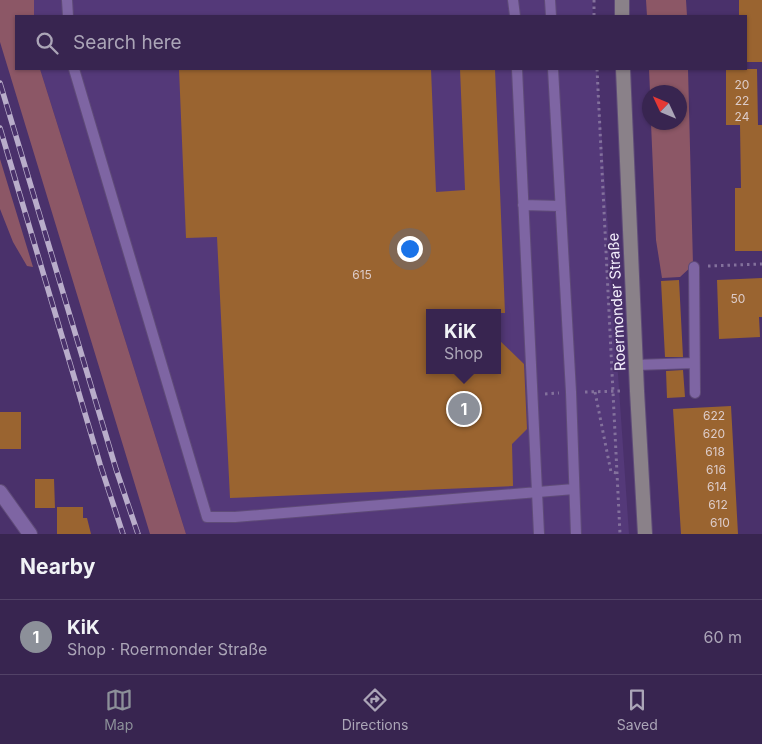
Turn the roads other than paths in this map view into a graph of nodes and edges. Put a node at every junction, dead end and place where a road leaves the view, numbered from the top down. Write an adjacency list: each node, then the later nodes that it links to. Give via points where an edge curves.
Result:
1 (67, 0): 4 (lane)
2 (550, 0): 5 (lane)
3 (622, 0): 6 (main road)
4 (68, 15)
5 (551, 15)
6 (622, 15)
7 (74, 70): 18 (lane, via 207,517)
8 (517, 70): 11 (lane)
9 (553, 70): 12 (lane)
10 (623, 70): 15 (main road, Roermonder Straße)
11 (523, 206): 12 (lane); 18 (lane)
12 (560, 206): 17 (lane)
13 (694, 266): 14 (lane)
14 (694, 363): 15 (lane); 16 (lane)
15 (636, 365): 23 (main road, Roermonder Straße)
16 (695, 393)
17 (574, 489): 18 (lane); 22 (lane)
18 (538, 491): 21 (lane)
19 (0, 492): 20 (street)
20 (30, 534)
21 (539, 534)
22 (576, 534)
23 (645, 534)

